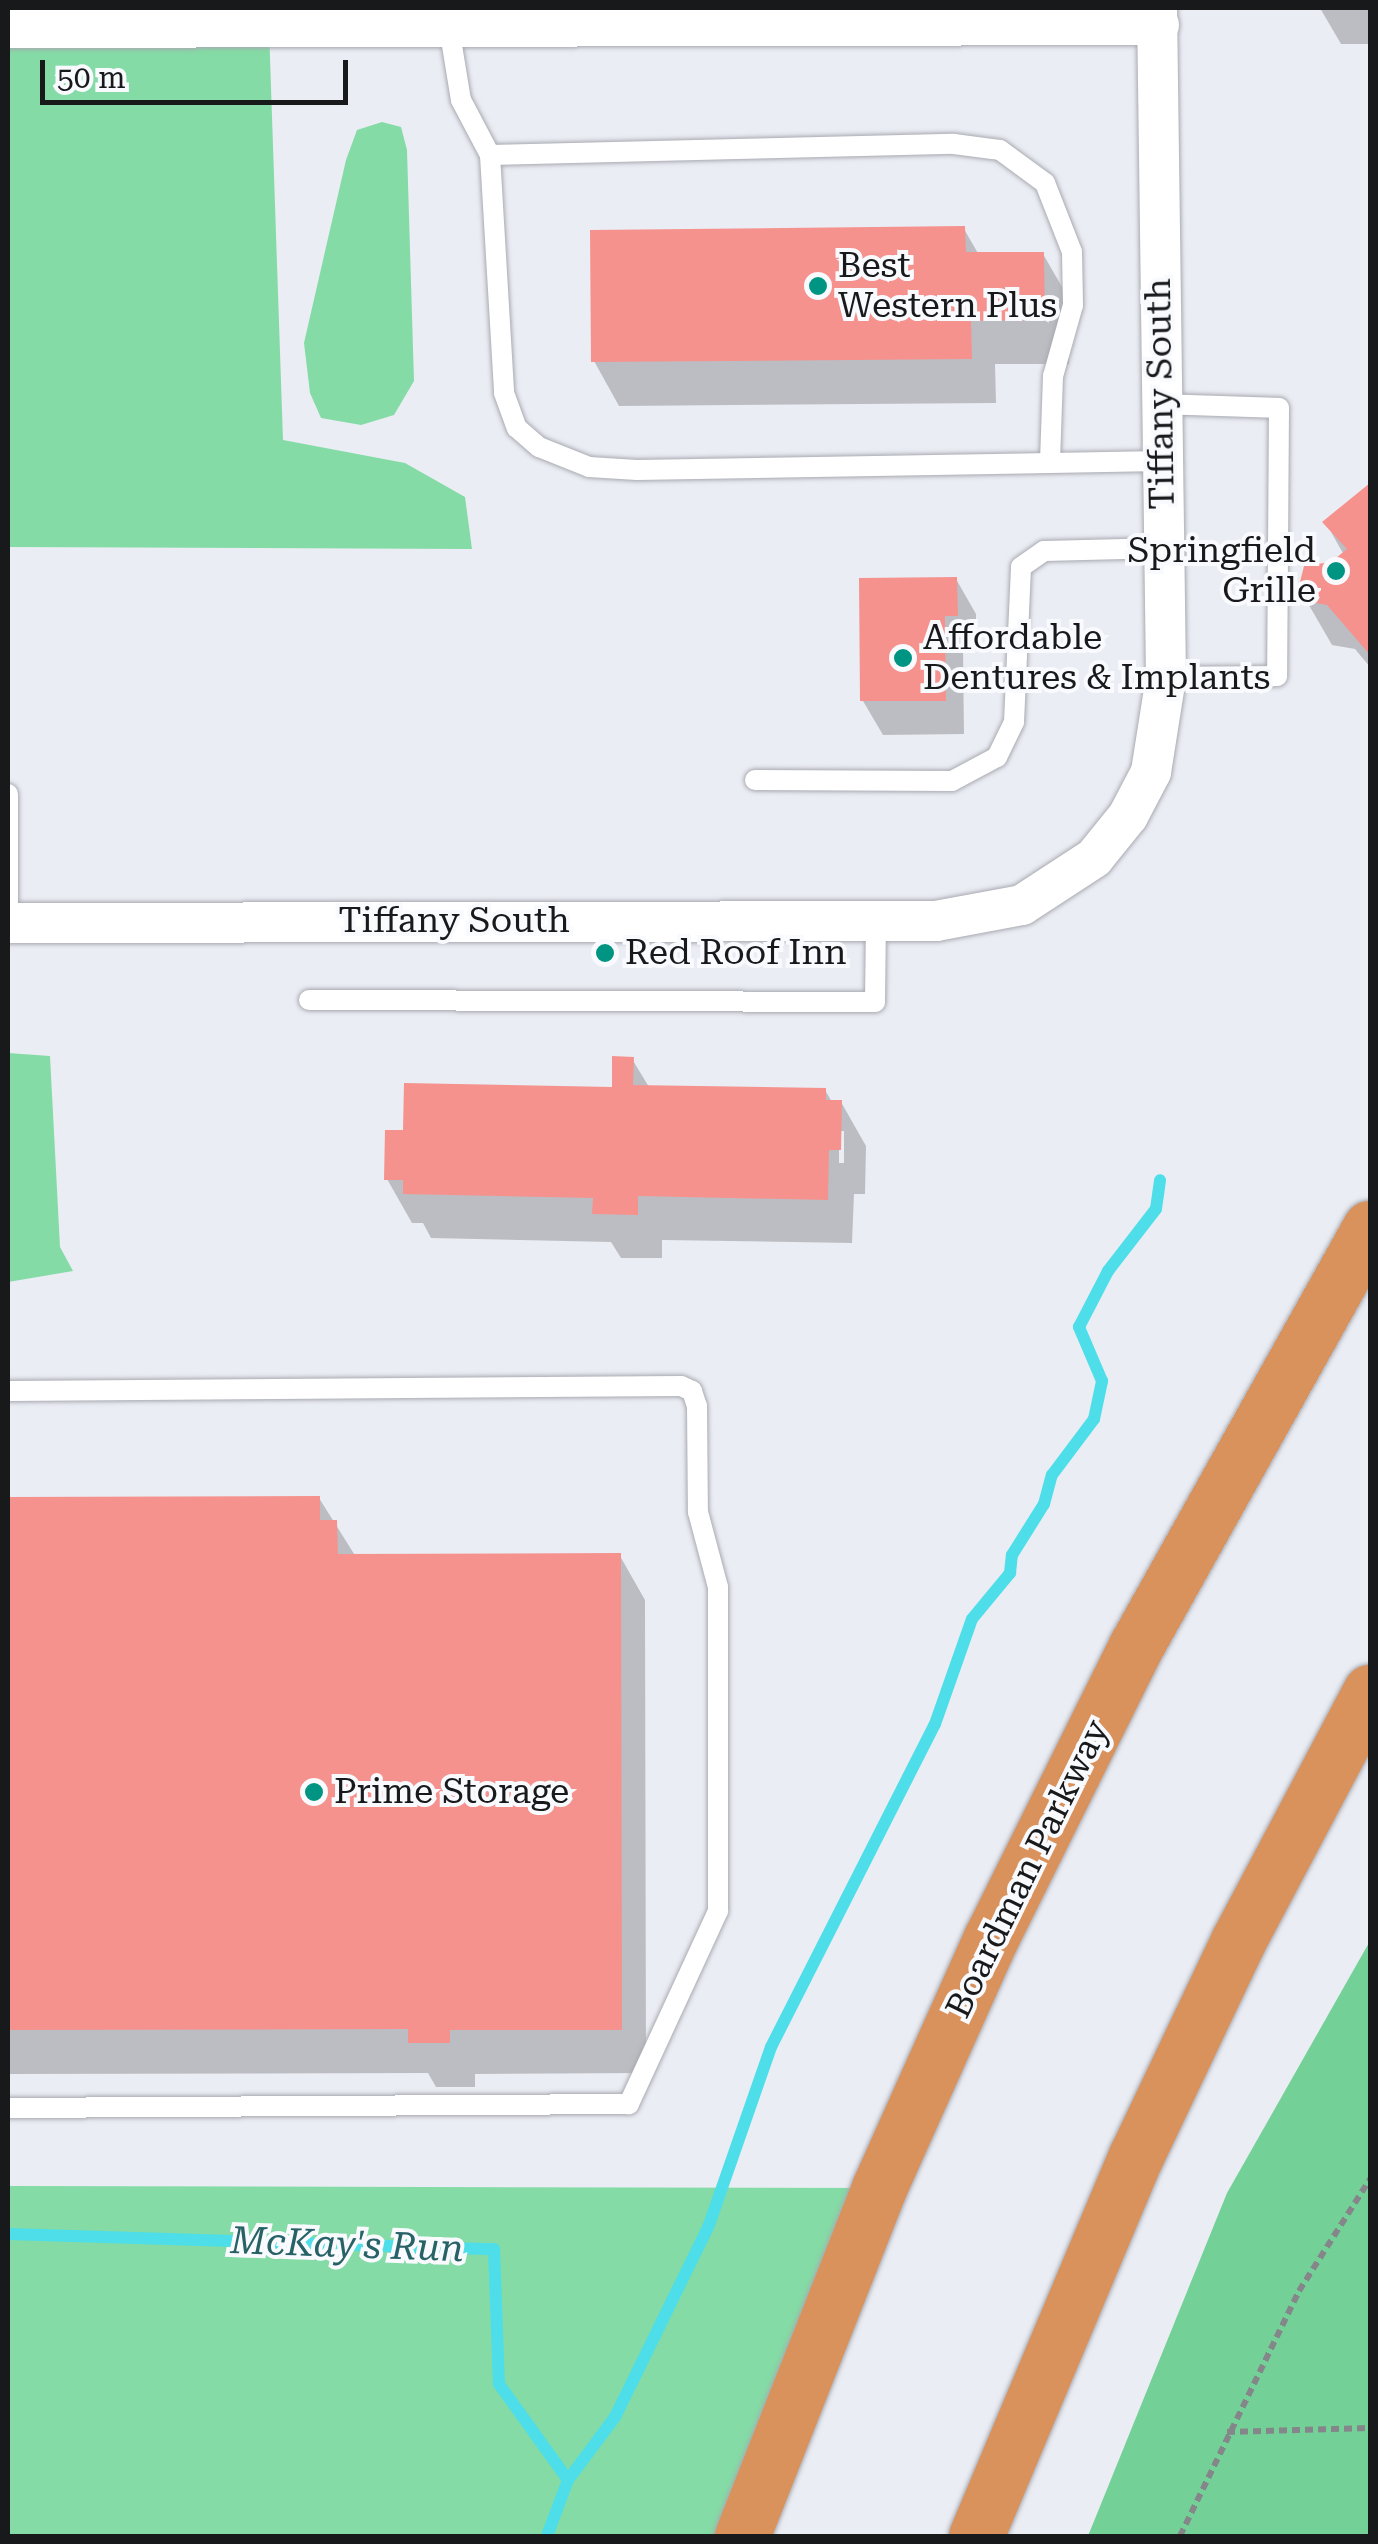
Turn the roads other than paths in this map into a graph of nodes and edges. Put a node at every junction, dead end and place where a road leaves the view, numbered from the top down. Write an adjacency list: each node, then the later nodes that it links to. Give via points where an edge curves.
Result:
1 (1158, 16): 2 (street); 6 (street, Tiffany South)
2 (592, 17): 3 (street)
3 (450, 26): 4 (street); 5 (lane, via 461,100)
4 (8, 28)
5 (490, 154): 8 (lane, via 504,394 517,428 539,447 589,467 637,470); 8 (lane, via 954,144 1000,150 1046,182 1072,252 1074,305 1053,376)
6 (1161, 404): 7 (street, Tiffany South); 10 (lane, via 1279,408 1277,676)
7 (1162, 461): 8 (lane); 9 (street, Tiffany South)
8 (1050, 463)
9 (1164, 548): 10 (street, Tiffany South); 11 (lane, via 1044,552 1020,567 1014,722 997,758 952,781)
10 (1166, 677): 15 (street, Tiffany South, via 1151,772 1128,816 1094,858 1022,905 964,919)
11 (755, 780)
12 (8, 794): 13 (lane)
13 (8, 829): 14 (lane)
14 (8, 902)
15 (876, 919): 16 (street, Tiffany South); 17 (lane, via 875,1002)
16 (8, 923)
17 (309, 1000)
18 (1370, 1228): 22 (highway, Boardman Parkway, via 1136,1646 991,1938 879,2188)
19 (8, 1392): 21 (lane, via 681,1386 692,1391 698,1512 718,1587 718,1911 629,2104)
20 (1370, 1692): 23 (highway, via 1238,1942 1136,2156)
21 (8, 2108)
22 (742, 2536)
23 (976, 2536)

